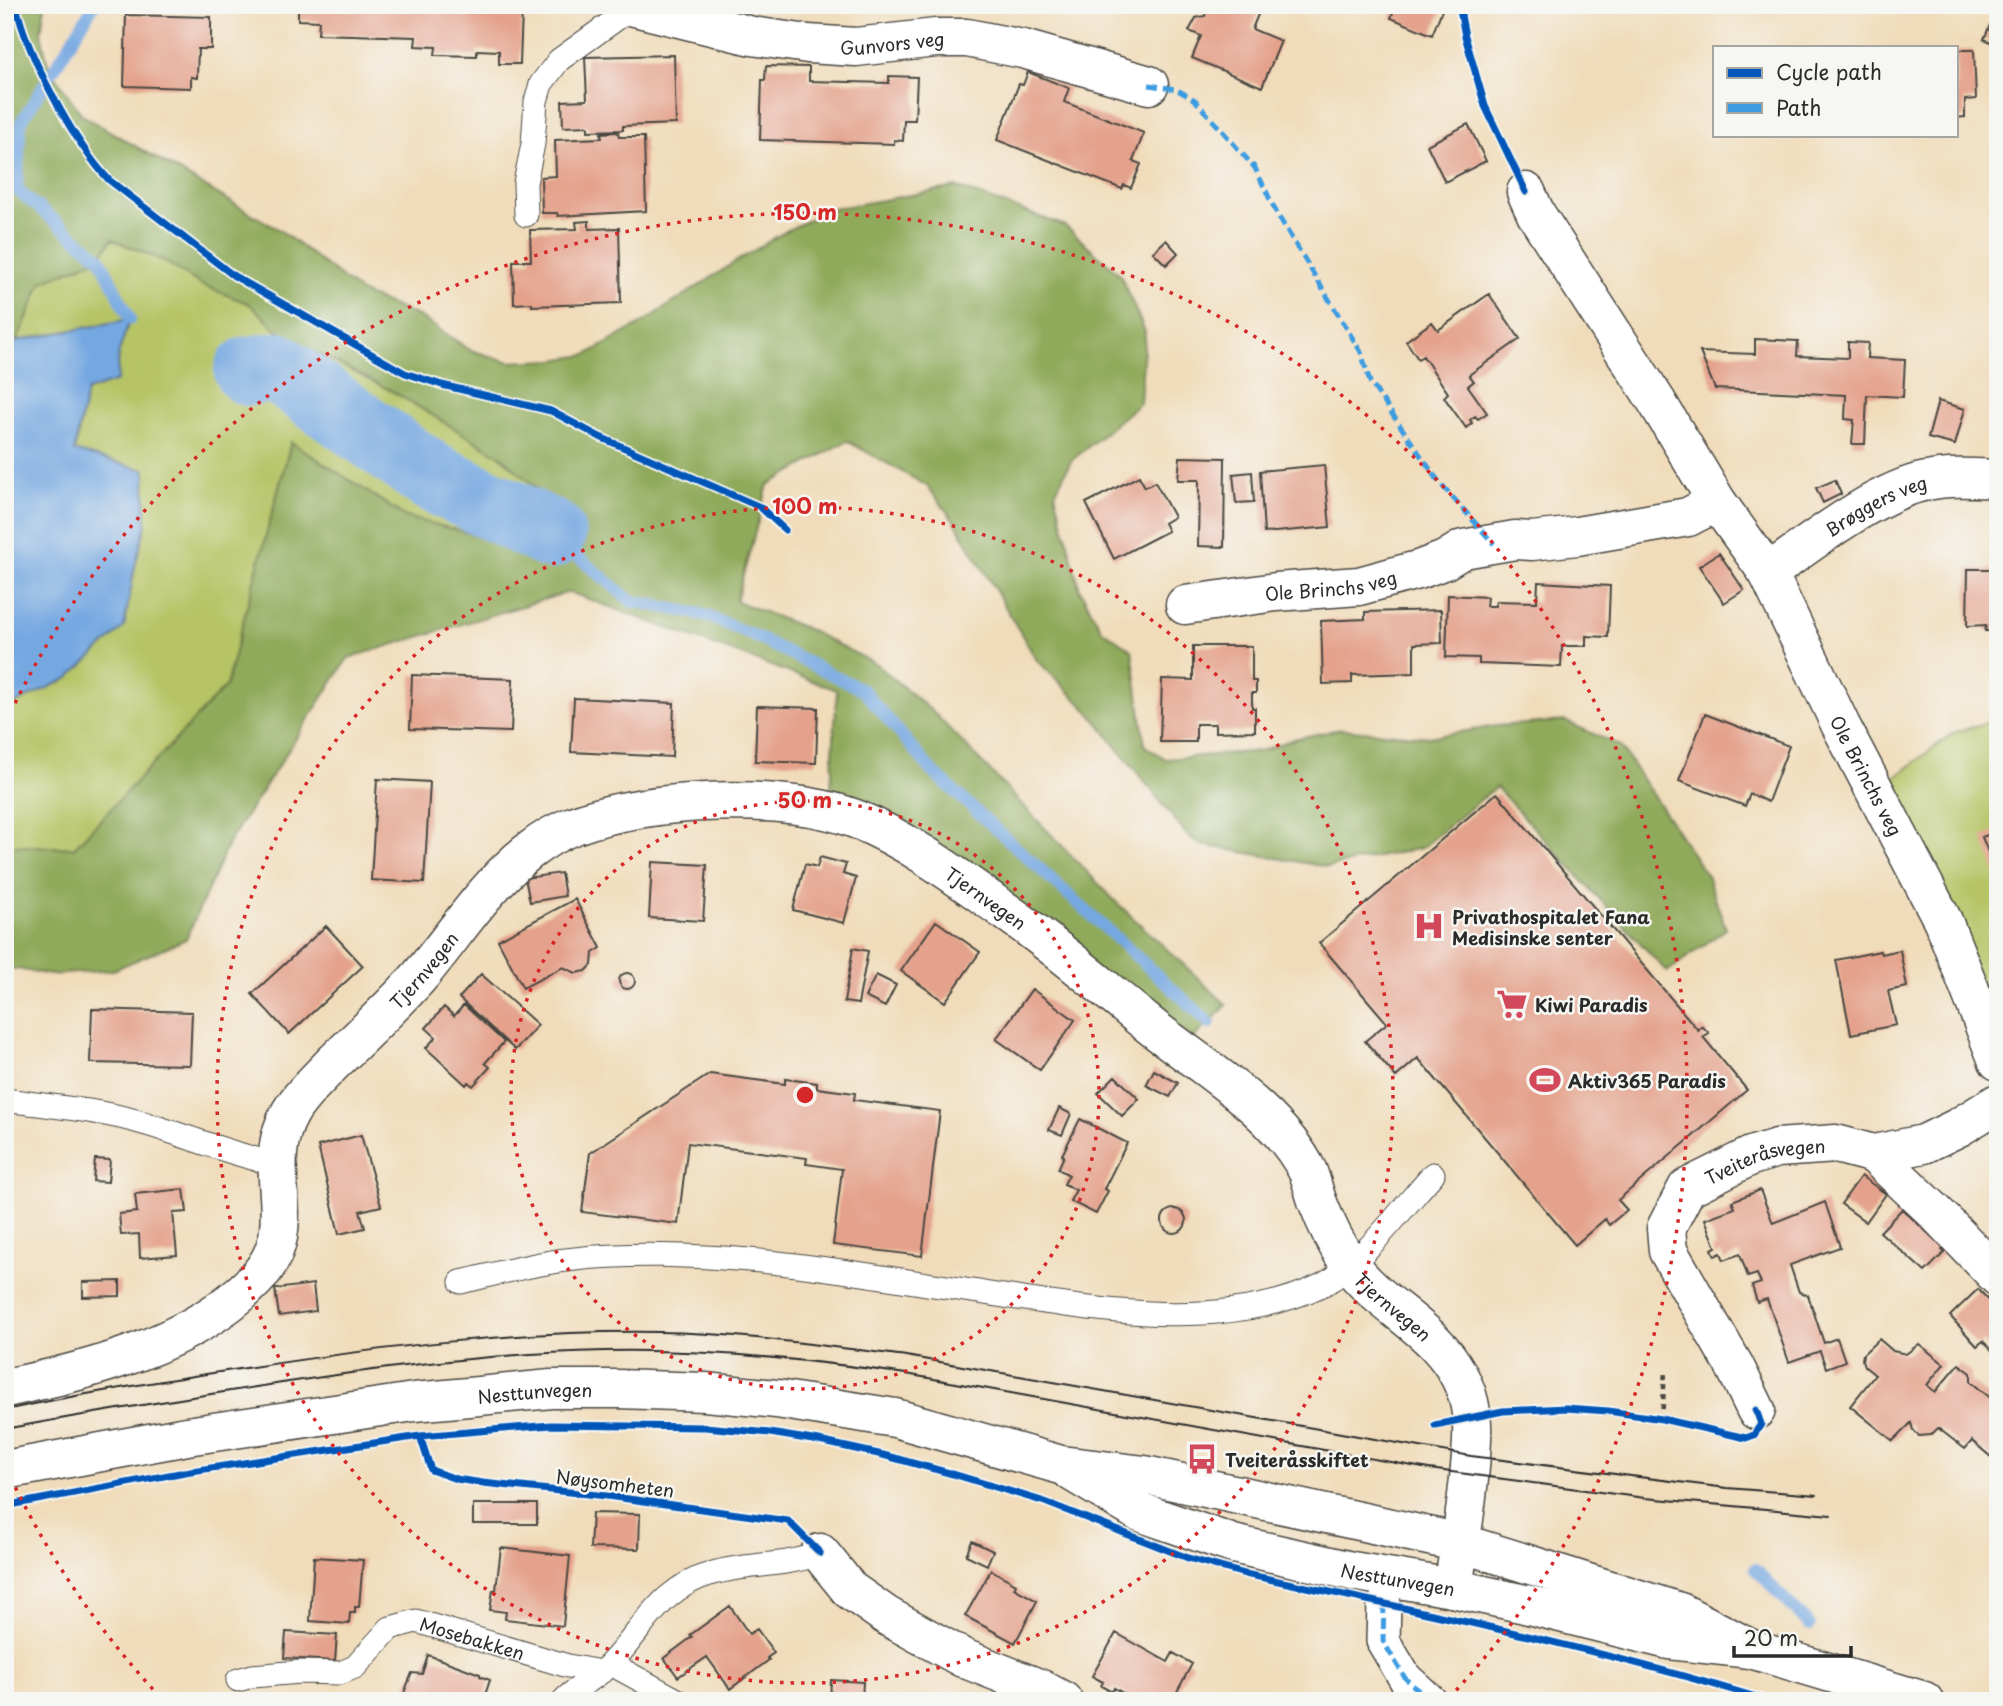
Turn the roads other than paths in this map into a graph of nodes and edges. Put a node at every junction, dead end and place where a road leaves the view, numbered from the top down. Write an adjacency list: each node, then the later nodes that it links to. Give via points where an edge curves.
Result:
1 (630, 6): 2 (street, Gunvors veg, via 752,36 808,44 856,47 967,38); 4 (lane, Gunvors veg, via 559,60 541,84 525,183)
2 (1149, 85)
3 (1526, 192): 6 (street, Ole Brinchs veg)
4 (526, 215)
5 (1998, 480): 7 (street, Brøggers veg, via 1928,480 1903,487 1842,521)
6 (1717, 502): 7 (street, Ole Brinchs veg); 8 (street, Ole Brinchs veg, via 1688,517 1463,549 1421,569 1359,586)
7 (1768, 573): 9 (street, Ole Brinchs veg, via 1942,921)
8 (1185, 604)
9 (1998, 1061)
10 (5, 1100): 13 (lane, via 142,1123)
11 (1998, 1103): 12 (street, Tveiteråsvegen, via 1924,1144)
12 (1874, 1154): 16 (street); 19 (street, Tveiteråsvegen, via 1836,1144 1777,1148 1751,1156 1687,1188 1666,1227 1668,1251)
13 (277, 1164): 15 (street, Tjernvegen, via 283,1126 299,1099 418,978 508,870 539,844 571,826 671,805 811,807 857,819 938,864 1075,962 1267,1118 1307,1171 1319,1207); 18 (street, Tjernvegen, via 279,1240 269,1264 253,1283 203,1319 129,1355 76,1373)
14 (1433, 1174): 15 (lane)
15 (1350, 1266): 17 (lane, via 1325,1284 1285,1301 1209,1312 1084,1308 825,1269 671,1256 577,1259); 22 (street, Tjernvegen, via 1437,1346 1468,1394 1472,1437)
16 (1998, 1277)
17 (461, 1282)
18 (5, 1388)
19 (1756, 1410)
20 (1061, 1465): 21 (street, Nesttunvegen, via 895,1418 834,1407 705,1392 551,1389 414,1402 187,1436); 22 (street, Nesttunvegen, via 1145,1475); 24 (street, Nesttunvegen, via 1137,1511 1233,1544)
21 (5, 1470)
22 (1461, 1543): 24 (street, Tjernvegen); 26 (street, Nesttunvegen, via 1680,1612)
23 (820, 1553): 27 (lane, via 790,1563 714,1572 688,1582 661,1603); 31 (street, via 850,1590 887,1616 963,1658)
24 (1452, 1588): 26 (street, Nesttunvegen, via 1669,1640)
25 (1384, 1604): 32 (street, via 1383,1641 1405,1678)
26 (1751, 1649): 33 (street, Nesttunvegen)
27 (606, 1668): 28 (lane, Mosebakken, via 568,1666 416,1621 390,1628 355,1667 340,1673 252,1675); 29 (lane); 30 (lane, Mosebakken)
28 (238, 1680)
29 (563, 1701)
30 (679, 1701)
31 (1063, 1701)
32 (1430, 1701)
33 (1924, 1701)

